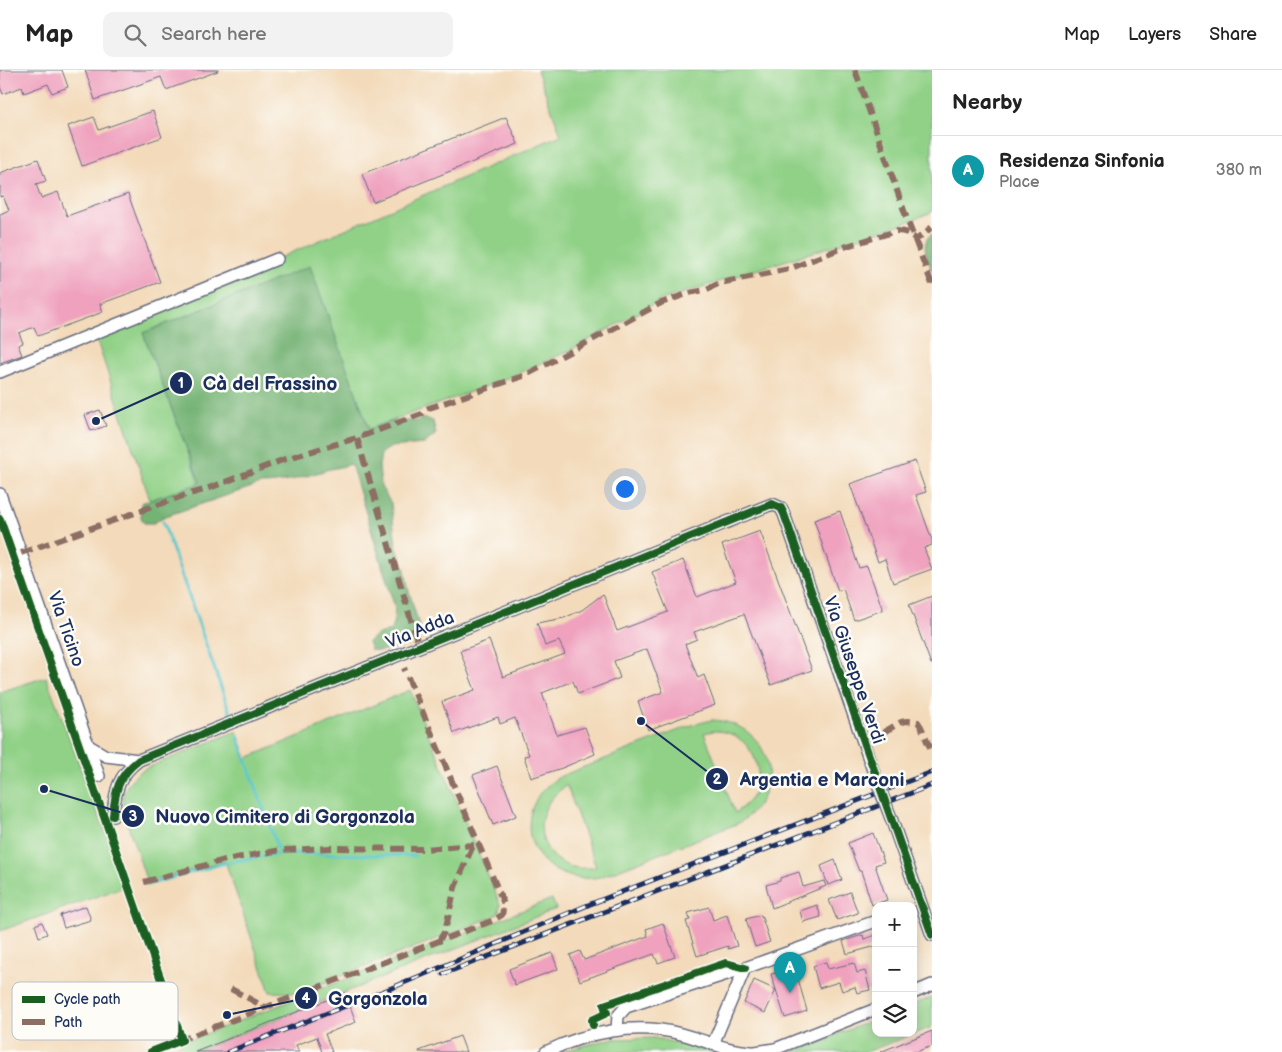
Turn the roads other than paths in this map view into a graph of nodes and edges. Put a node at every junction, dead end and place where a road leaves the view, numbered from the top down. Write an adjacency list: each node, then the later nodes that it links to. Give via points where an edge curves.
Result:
1 (277, 259): 2 (street)
2 (0, 372)
3 (0, 494): 5 (street, Via Ticino)
4 (772, 504): 7 (street, Via Adda); 12 (street, Via Giuseppe Verdi, bridge, via 784,514)
5 (89, 746): 6 (street, Via Adda); 9 (street, Via Ticino)
6 (116, 758): 7 (street, Via Adda); 9 (street)
7 (139, 760): 8 (street, Via Adda)
8 (125, 772): 9 (street, via 112,777); 10 (street, Via Adda, via 116,790)
9 (100, 776)
10 (113, 816)
11 (872, 922): 13 (street)
12 (932, 935)
13 (745, 968): 17 (street, via 626,1007 618,1016); 18 (street)
14 (932, 986): 15 (street)
15 (916, 992)
16 (872, 1011): 20 (street, via 775,1049)
17 (617, 1030): 18 (street, via 664,1030); 19 (street, via 582,1037)
18 (713, 1044): 20 (street)
19 (546, 1052)
20 (753, 1052)

